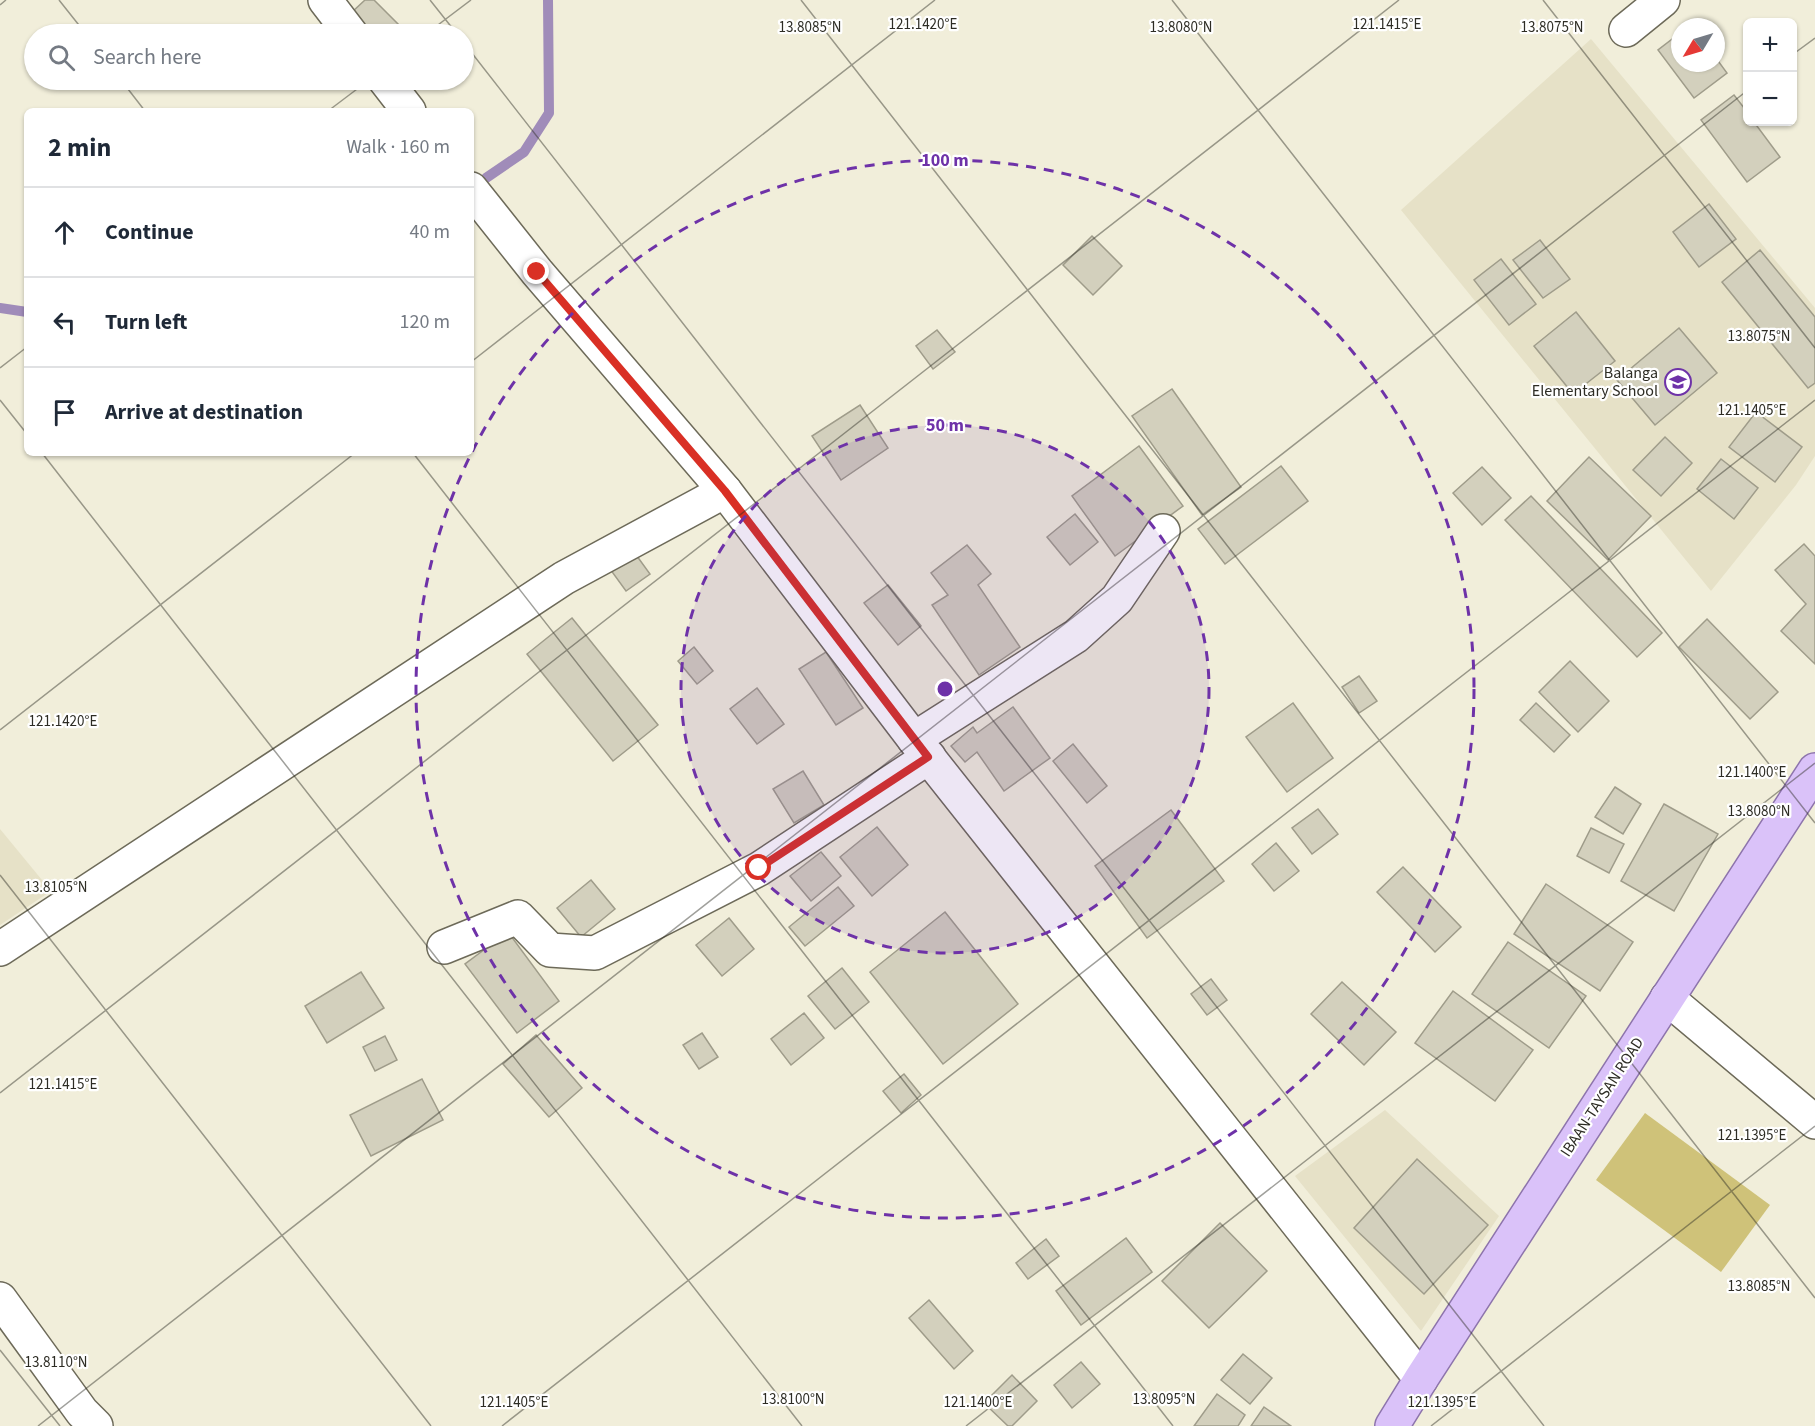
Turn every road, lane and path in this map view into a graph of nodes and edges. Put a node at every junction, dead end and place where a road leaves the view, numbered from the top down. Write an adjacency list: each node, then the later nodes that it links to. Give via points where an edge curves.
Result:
1 (325, 0): 3 (street)
2 (1663, 0): 4 (street)
3 (343, 24)
4 (1626, 30)
5 (393, 90): 6 (street)
6 (407, 108)
7 (474, 193): 8 (street)
8 (725, 491): 10 (street); 13 (street, via 564,578)
9 (1163, 531): 10 (street, via 1117,599 1076,636)
10 (921, 748): 12 (street, via 759,868 595,953 550,950 518,917); 17 (street)
11 (1815, 770): 14 (main road, IBAAN-TAYSAN ROAD)
12 (444, 947)
13 (0, 949)
14 (1667, 998): 15 (street); 17 (main road, IBAAN-TAYSAN ROAD)
15 (1815, 1122)
16 (0, 1299): 19 (street)
17 (1421, 1378): 18 (main road, IBAAN-TAYSAN ROAD)
18 (1396, 1424)
19 (96, 1426)

